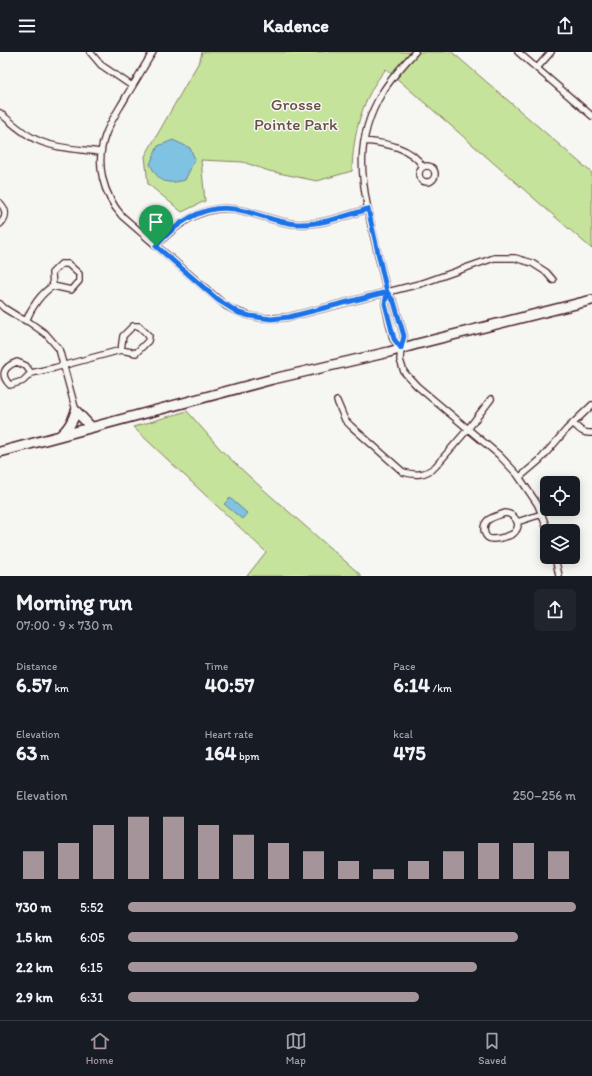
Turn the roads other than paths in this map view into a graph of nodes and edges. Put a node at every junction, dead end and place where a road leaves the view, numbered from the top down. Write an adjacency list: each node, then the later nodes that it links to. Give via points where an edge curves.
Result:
1 (90, 52): 7 (street, via 105,69)
2 (153, 52): 7 (street)
3 (414, 52): 10 (street, via 380,96)
4 (518, 52): 6 (street)
5 (551, 52): 6 (street)
6 (537, 68): 9 (street)
7 (132, 86): 11 (street, via 106,134)
8 (0, 113): 11 (street, via 27,135 44,143)
9 (592, 116)
10 (364, 141): 12 (street, via 402,149 416,158); 14 (street, via 362,178)
11 (101, 152): 16 (street, via 103,181 110,199 122,216)
12 (423, 167)
13 (0, 203): 15 (street, via 6,210 6,216)
14 (368, 209): 16 (street, via 314,223 296,224 242,210 220,208 186,219 173,228); 19 (street)
15 (0, 224)
16 (156, 246): 19 (street, via 218,300 239,313 250,316 271,319 289,317)
17 (553, 280): 19 (street, via 532,263 499,257 424,283)
18 (53, 286): 18 (street, via 71,290 79,281 79,274 68,264 61,264 52,273); 22 (street, via 42,295)
19 (387, 292): 23 (street, via 385,304 394,339); 23 (street, via 394,302 404,336)
20 (592, 300): 23 (main road)
21 (0, 304): 22 (street)
22 (26, 321): 25 (street, via 53,341 59,349)
23 (401, 348): 32 (main road); 33 (street, via 402,368 409,378)
24 (121, 350): 24 (street, via 136,353 148,341 149,336 139,326 133,326 123,336); 25 (street)
25 (63, 365): 26 (street); 30 (street)
26 (31, 373): 26 (street, via 26,366 17,362 5,366 0,375 1,379 10,385 23,381)
27 (491, 399): 33 (street)
28 (337, 401): 33 (street, via 345,420 351,426 403,472 411,475 420,475 435,467)
29 (592, 405): 31 (street)
30 (76, 411): 32 (main road); 35 (main road, via 67,431)
31 (573, 423): 34 (street, via 580,431); 37 (street, via 540,460)
32 (91, 427): 35 (main road)
33 (468, 429): 37 (street)
34 (592, 433)
35 (61, 435): 36 (main road)
36 (0, 452)
37 (520, 477): 38 (street)
38 (540, 510)
39 (540, 515): 40 (street)
40 (518, 522): 40 (street, via 517,529 512,534 492,540 485,533 484,526 488,520 505,513 514,516)
41 (556, 564): 42 (street)
42 (559, 576)

